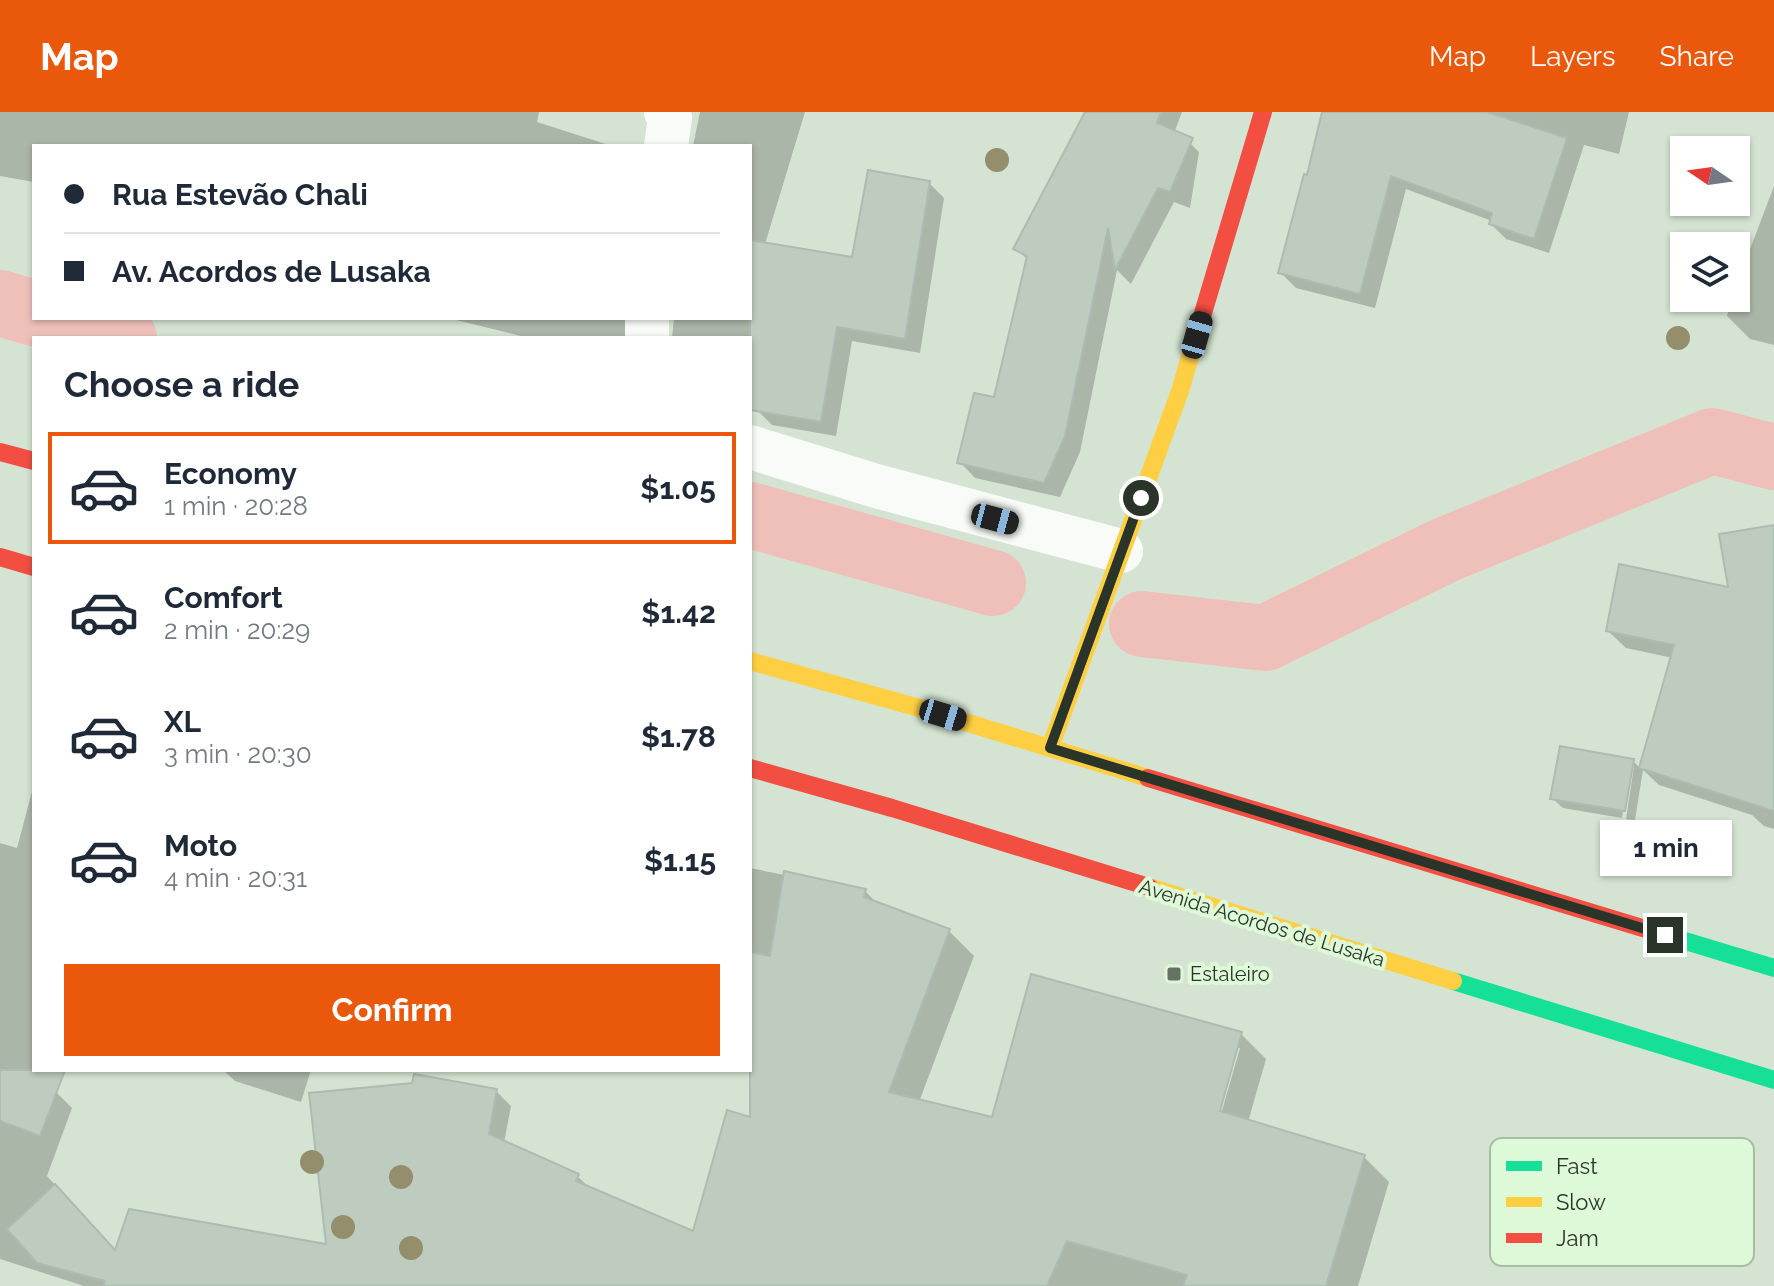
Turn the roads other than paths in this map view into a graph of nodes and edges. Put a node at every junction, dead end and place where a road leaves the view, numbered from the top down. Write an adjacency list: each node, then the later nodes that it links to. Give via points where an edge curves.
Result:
1 (666, 112): 3 (street)
2 (1263, 112): 7 (main road, via 1180,391)
3 (666, 144)
4 (752, 448): 7 (street)
5 (0, 452): 6 (main road)
6 (32, 460)
7 (1121, 551): 11 (main road)
8 (0, 557): 9 (main road)
9 (32, 566)
10 (752, 662): 11 (main road)
11 (1050, 748): 13 (main road)
12 (752, 769): 14 (main road, Avenida Acordos de Lusaka)
13 (1774, 968)
14 (1774, 1080)

